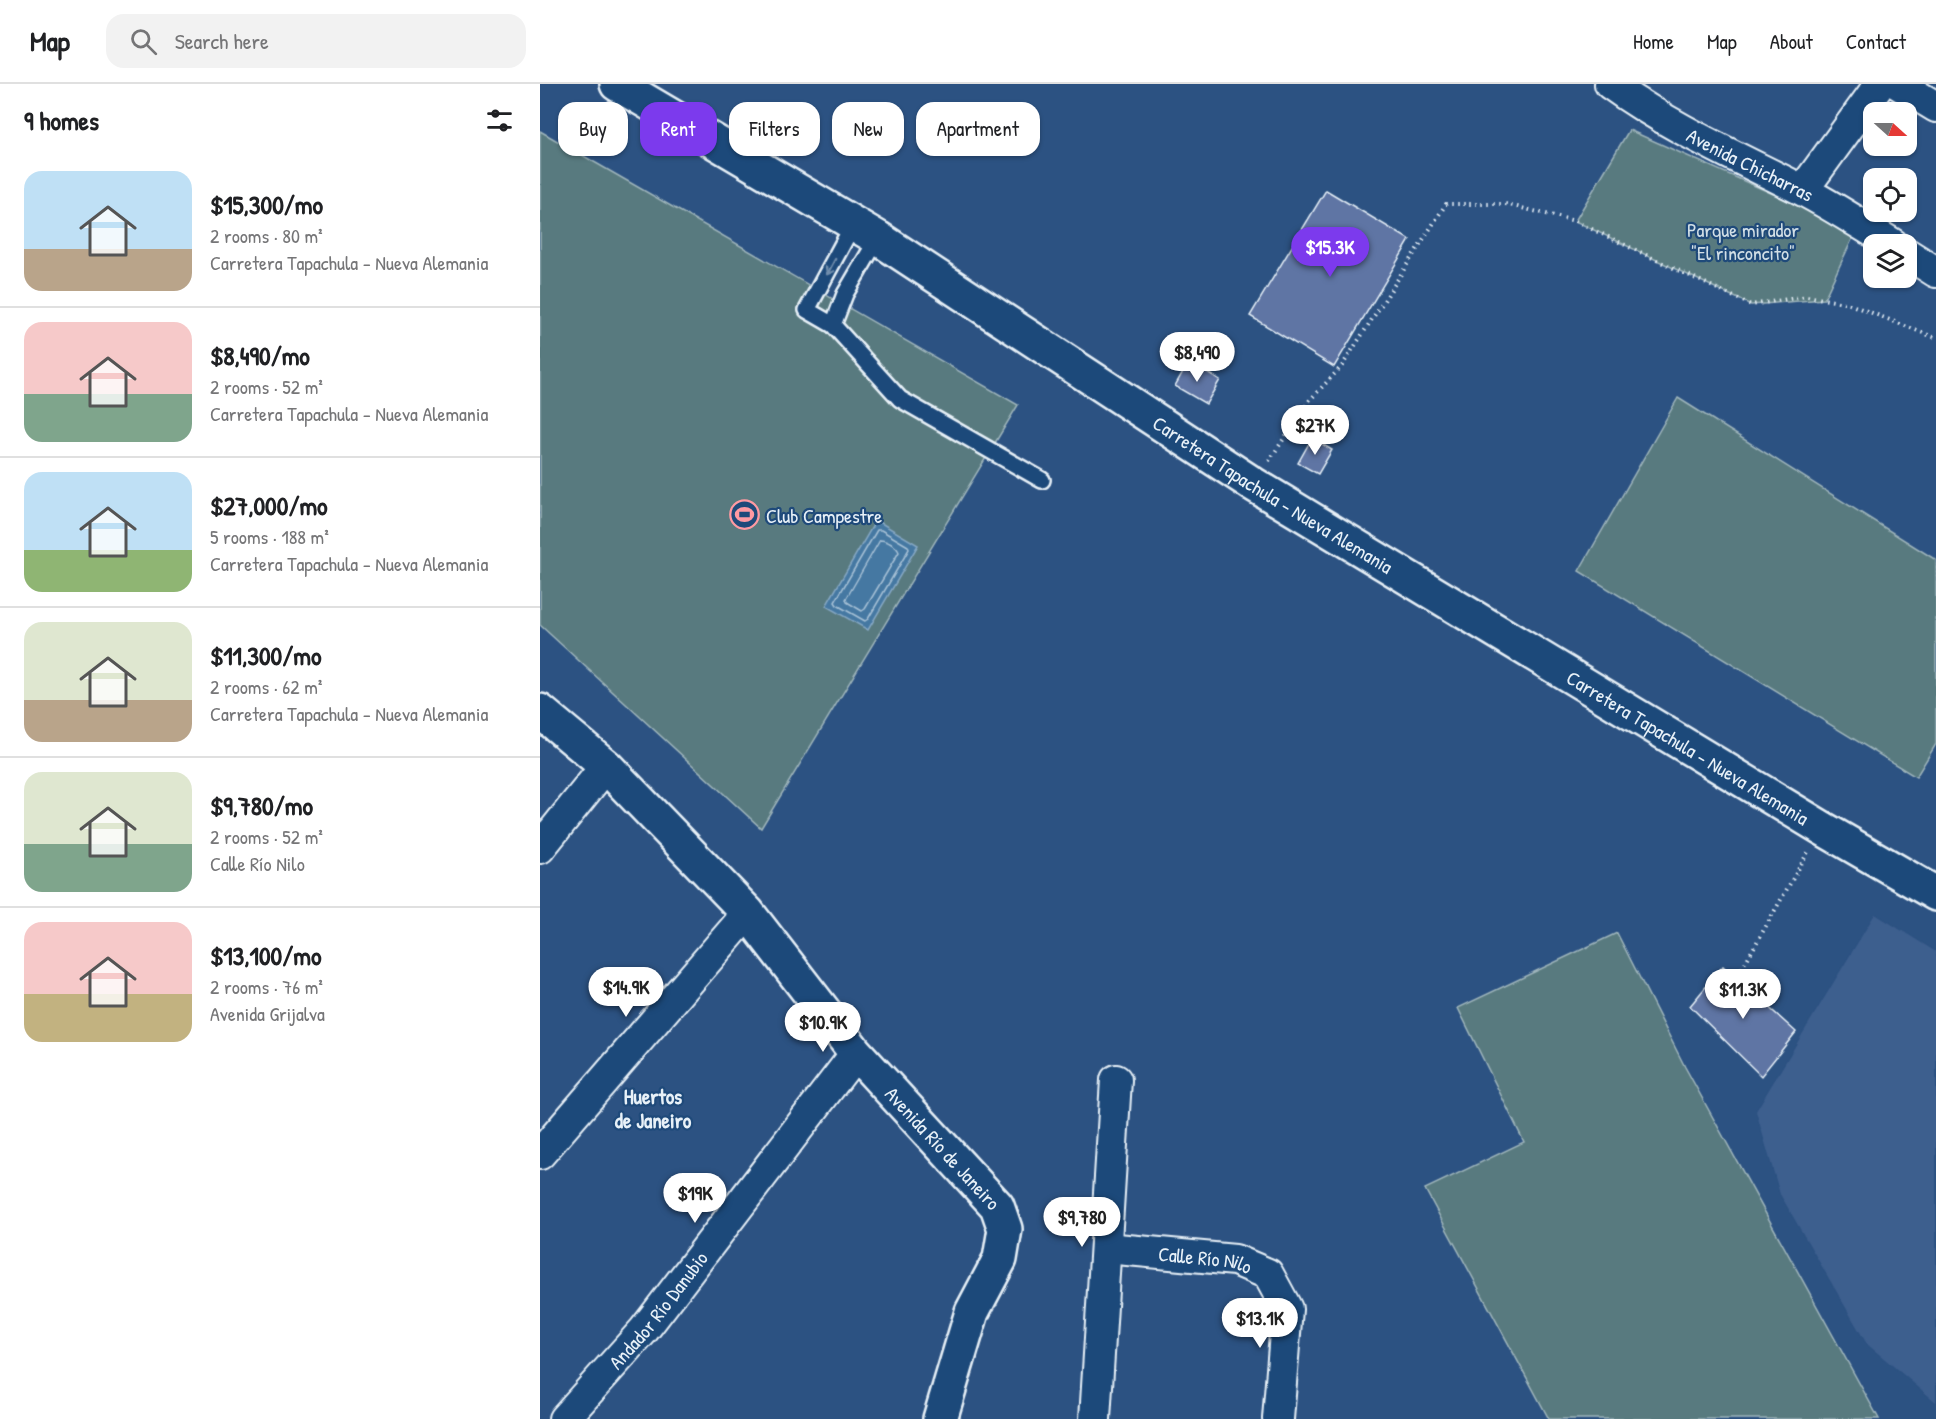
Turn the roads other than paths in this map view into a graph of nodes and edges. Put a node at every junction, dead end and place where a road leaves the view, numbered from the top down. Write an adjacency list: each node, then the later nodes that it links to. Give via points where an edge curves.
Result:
1 (617, 84): 7 (main road, Carretera Tapachula - Nueva Alemania)
2 (1610, 84): 6 (street, Avenida Chicharras, via 1639,105)
3 (1880, 84): 6 (street)
4 (1898, 84): 5 (street)
5 (1936, 107)
6 (1803, 190): 8 (street, Avenida Chicharras)
7 (866, 231): 11 (lane); 11 (lane, one-way to 11, via 807,310); 16 (main road, Carretera Tapachula - Nueva Alemania, via 1253,484)
8 (1876, 234)
9 (1917, 260): 10 (street)
10 (1936, 272)
11 (833, 325): 12 (lane, via 900,399)
12 (1042, 480)
13 (540, 711): 14 (main road, Avenida Río de Janeiro)
14 (606, 766): 15 (street); 17 (main road, Avenida Río de Janeiro)
15 (540, 848)
16 (1936, 894)
17 (748, 913): 18 (main road, Avenida Río de Janeiro); 20 (street)
18 (856, 1053): 22 (street, Andador Río Danubio, via 644,1330); 23 (main road, Avenida Río de Janeiro, via 998,1206 1005,1229 1000,1260 972,1312)
19 (1116, 1080): 21 (street)
20 (540, 1154)
21 (1106, 1248): 24 (street); 25 (street, Calle Río Nilo, via 1234,1260 1268,1274 1287,1309)
22 (564, 1419)
23 (939, 1419)
24 (1095, 1419)
25 (1278, 1419)

